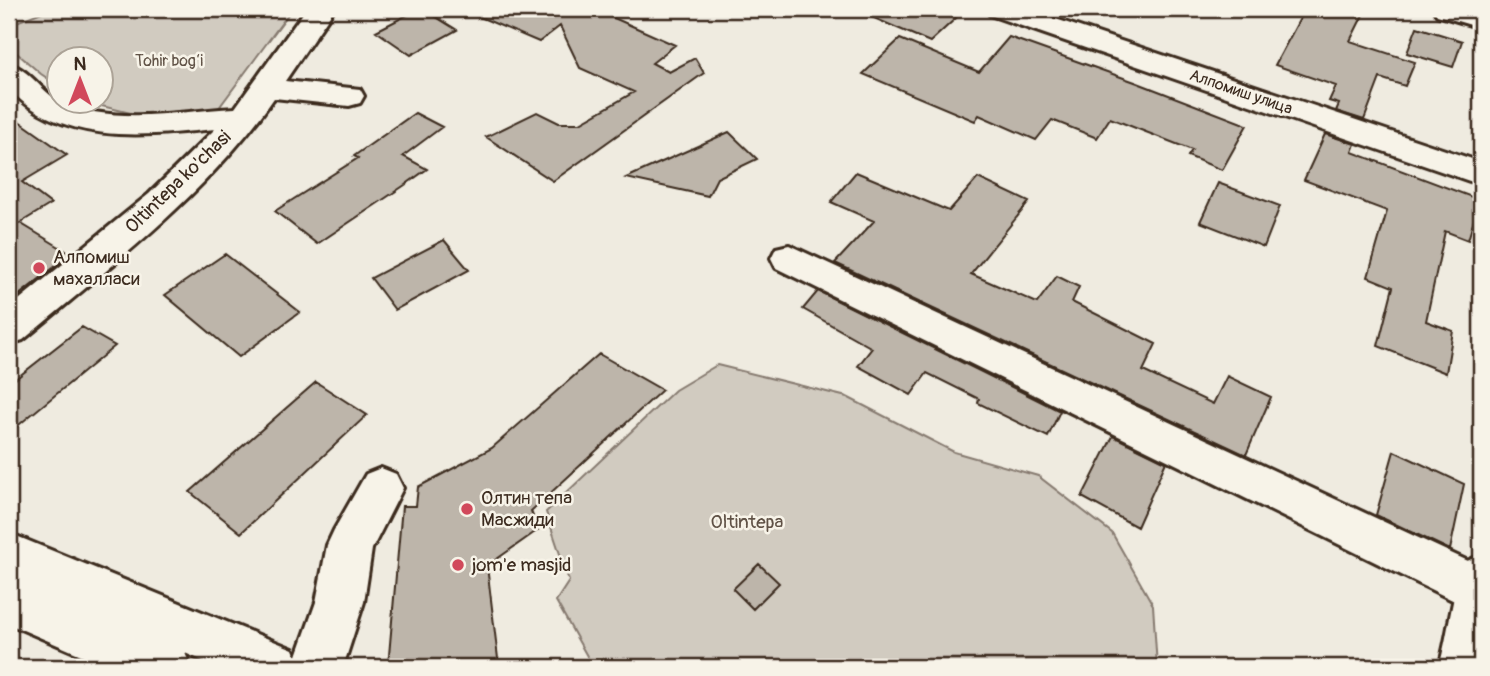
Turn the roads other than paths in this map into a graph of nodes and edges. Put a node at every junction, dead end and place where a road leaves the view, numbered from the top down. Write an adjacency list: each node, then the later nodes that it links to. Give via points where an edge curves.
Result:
1 (320, 9): 8 (street, Oltintepa ko'chasi)
2 (1000, 9): 9 (street, Алпомиш улица)
3 (1447, 9): 4 (street)
4 (1481, 20)
5 (9, 73): 8 (street, via 49,108 82,120 121,124)
6 (278, 90): 7 (street)
7 (349, 96)
8 (245, 117): 11 (street, Oltintepa ko'chasi, via 202,163 96,259)
9 (1481, 174)
10 (789, 258): 14 (street)
11 (9, 329)
12 (381, 488): 18 (street, via 350,545 340,602)
13 (9, 555): 17 (street)
14 (1481, 588): 19 (street)
15 (9, 600): 16 (street)
16 (166, 667)
17 (275, 667)
18 (318, 667)
19 (1464, 667)

